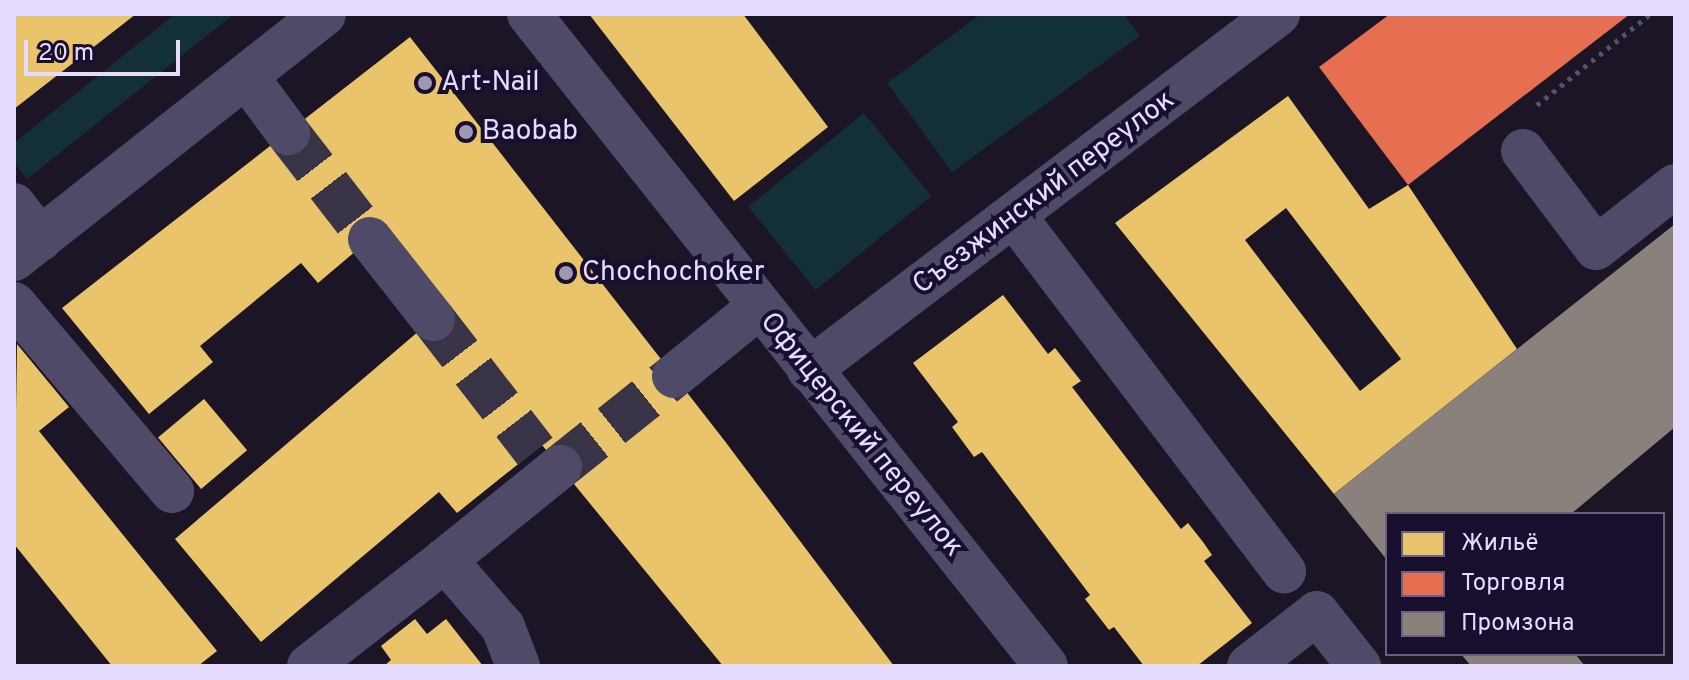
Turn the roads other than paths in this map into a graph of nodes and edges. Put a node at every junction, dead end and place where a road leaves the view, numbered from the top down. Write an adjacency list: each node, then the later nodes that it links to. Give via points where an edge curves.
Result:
1 (324, 14): 4 (street)
2 (1278, 14): 8 (street, Съезжинский переулок)
3 (536, 16): 12 (street, Офицерский переулок)
4 (246, 76): 5 (street); 9 (street)
5 (288, 133)
6 (1523, 151): 7 (street, via 1596,248)
7 (1675, 186)
8 (1015, 217): 14 (street, Съезжинский переулок); 19 (street)
9 (23, 234)
10 (370, 239): 13 (street)
11 (14, 304): 17 (street)
12 (759, 307): 14 (street, Офицерский переулок); 15 (street)
13 (433, 319)
14 (809, 370): 22 (street, Офицерский переулок)
15 (674, 376)
16 (549, 464): 18 (street)
17 (172, 491)
18 (445, 560): 20 (street); 21 (street, via 503,627)
19 (1284, 571)
20 (309, 666)
21 (518, 666)
22 (1046, 666)
23 (1249, 666): 24 (street, via 1317,613)
24 (1359, 666)

